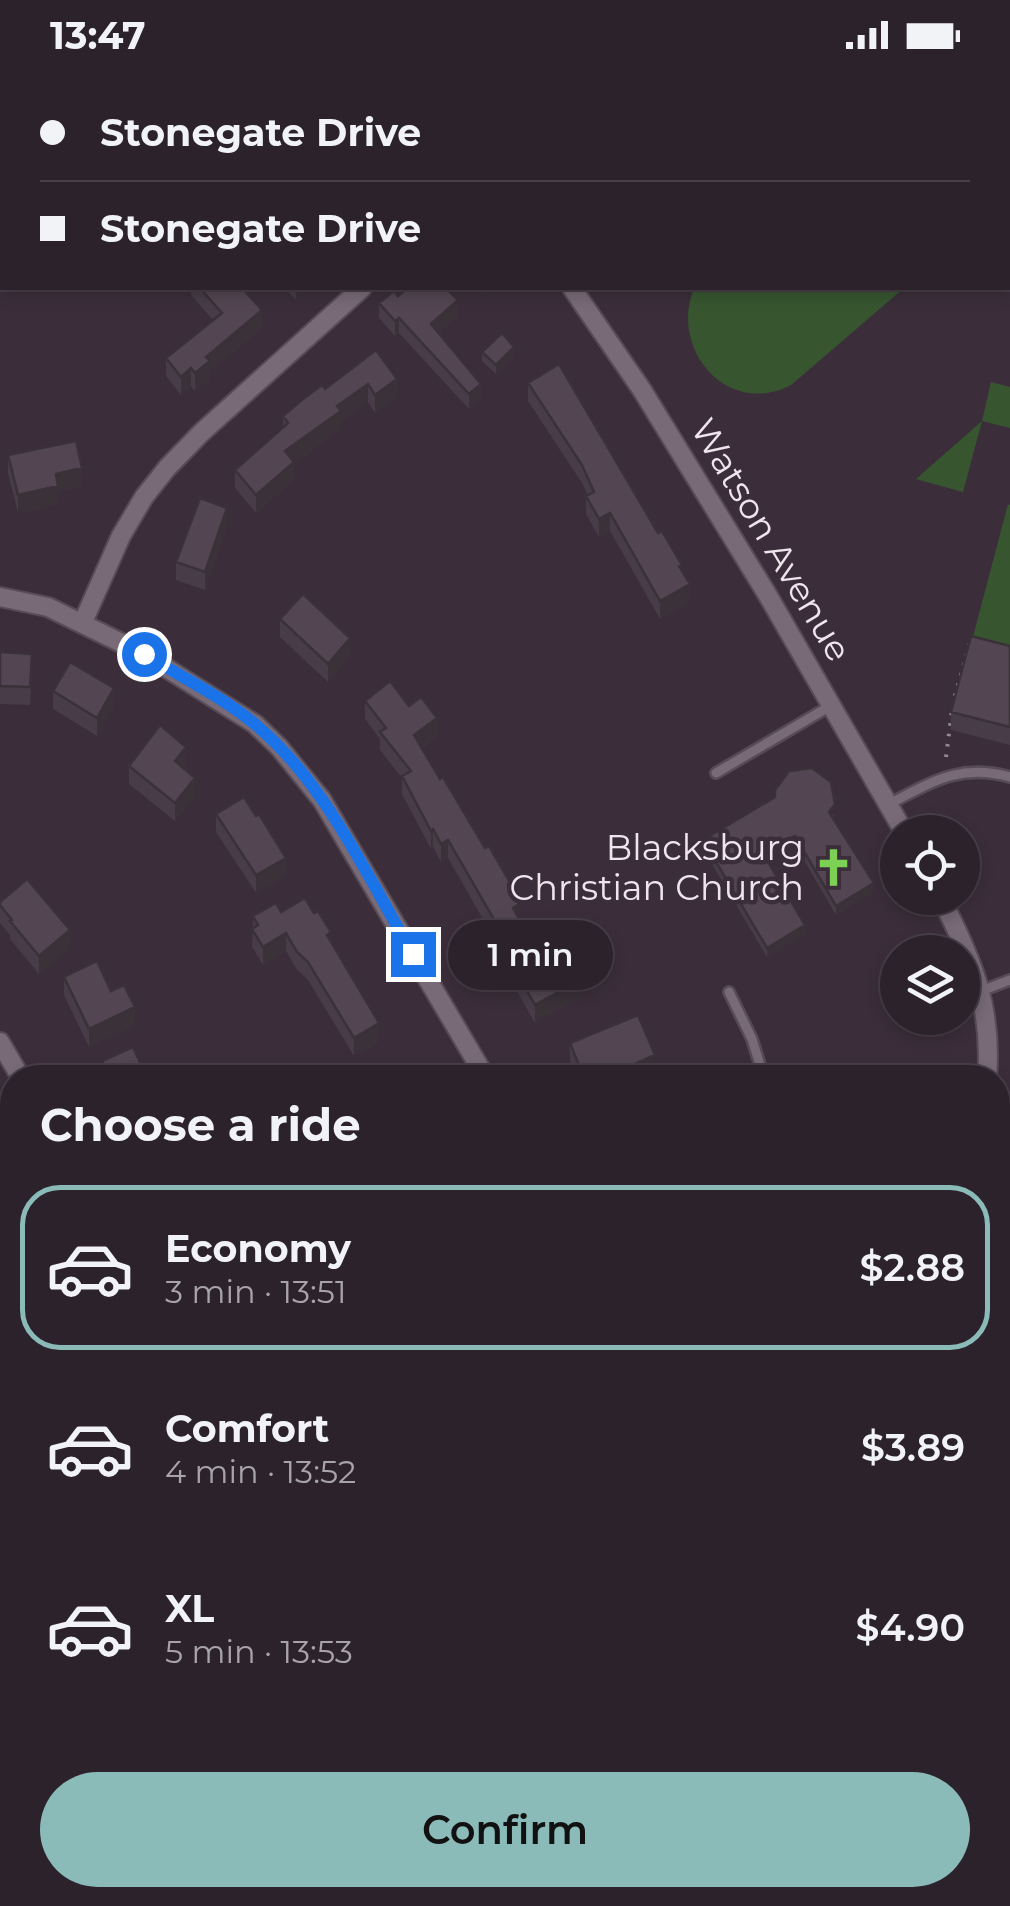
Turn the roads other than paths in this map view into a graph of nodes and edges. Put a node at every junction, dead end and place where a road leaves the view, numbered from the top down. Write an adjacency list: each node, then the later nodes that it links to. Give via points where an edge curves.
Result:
1 (360, 290): 4 (street, via 167,468 120,536)
2 (573, 290): 5 (street, Watson Avenue, via 642,390)
3 (0, 597): 4 (street)
4 (82, 622): 16 (street, via 243,716 297,766)
5 (832, 705): 6 (lane); 8 (street, Watson Avenue)
6 (716, 773)
7 (1010, 777): 8 (lane, via 967,770)
8 (888, 804): 9 (street, Watson Avenue)
9 (894, 815)
10 (949, 915): 12 (street)
11 (1010, 980): 12 (lane)
12 (981, 991): 18 (street)
13 (728, 992): 17 (lane)
14 (0, 1042): 15 (street)
15 (14, 1065)
16 (478, 1065)
17 (760, 1065)
18 (987, 1065)

